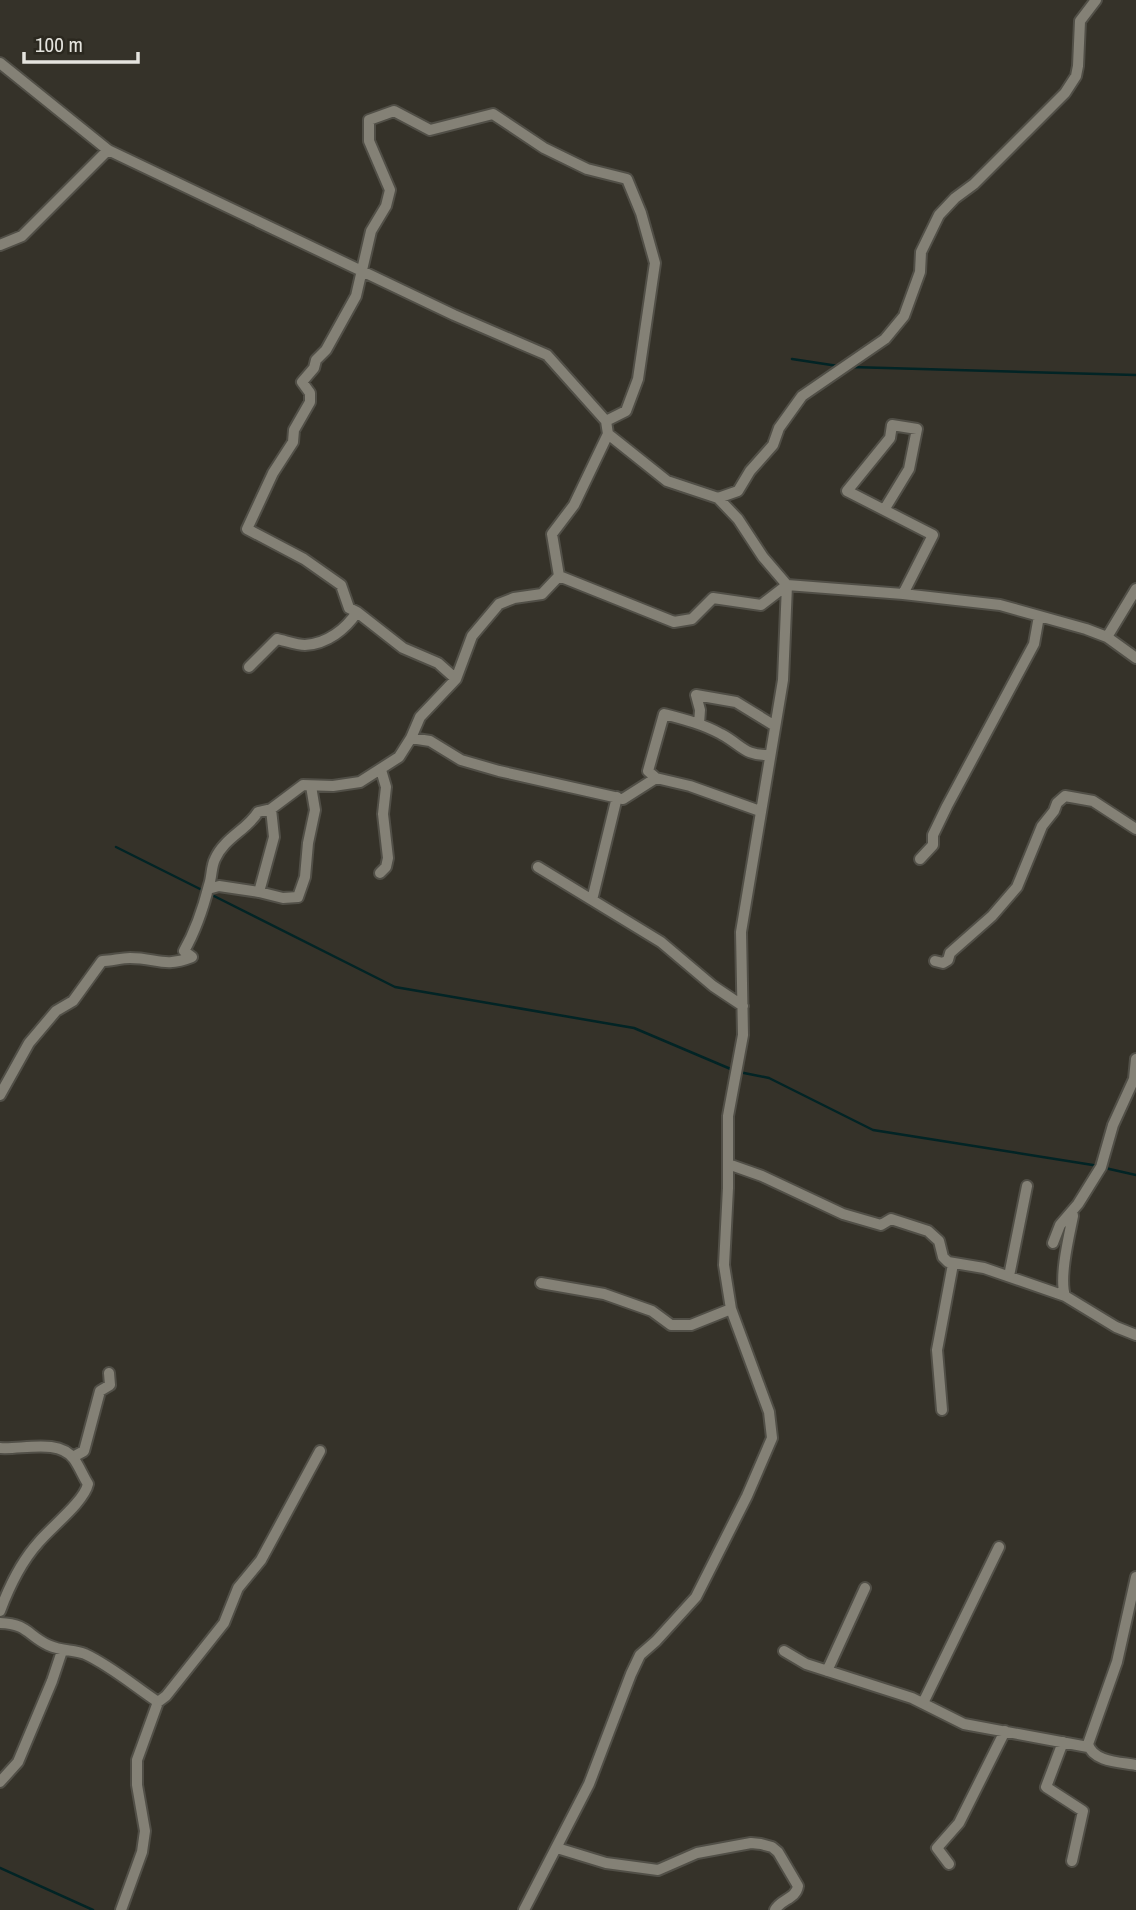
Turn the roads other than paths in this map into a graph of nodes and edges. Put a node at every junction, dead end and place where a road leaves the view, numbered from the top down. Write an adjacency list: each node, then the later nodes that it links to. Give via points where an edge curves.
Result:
1 (1096, 0): 8 (street, via 1080,22 1076,76 1065,93 939,215 921,252 920,272 904,316 885,339 802,396 738,491)
2 (0, 63): 3 (street)
3 (108, 150): 4 (street, via 22,236); 5 (street)
4 (0, 245)
5 (362, 271): 6 (street, via 547,355); 6 (street, via 371,231 390,190 369,141 369,120 394,111 430,130 494,114 544,148 587,169 627,179 655,263 638,379 626,411); 14 (street, via 356,296 302,382 310,402 247,529 341,584 349,608)
6 (606, 421): 7 (street)
7 (608, 434): 8 (street, via 667,481); 10 (street, via 574,505 552,534)
8 (718, 498): 11 (street)
9 (884, 510): 9 (street, via 847,491 890,438 892,425 917,429 909,469); 13 (street, via 933,536)
10 (559, 576): 11 (street, via 674,622 692,620 713,598 761,605); 19 (street, via 542,594 499,604 472,636)
11 (787, 586): 13 (street); 21 (street, via 783,680)
12 (1136, 589): 16 (street)
13 (903, 594): 15 (street, via 1000,605)
14 (357, 612): 18 (street, via 348,626 331,638 306,645 277,639); 19 (street)
15 (1039, 616): 16 (street); 31 (street, via 1034,644 947,806 933,845)
16 (1107, 637): 17 (street)
17 (1136, 658)
18 (249, 667)
19 (456, 679): 22 (street, via 420,717)
20 (699, 724): 21 (street, via 696,695 736,702); 23 (street, via 754,756); 25 (street, via 664,714 648,771)
21 (775, 726): 23 (street)
22 (411, 738): 24 (street, via 399,757); 27 (street, via 430,741 461,760 499,771)
23 (770, 755): 29 (street)
24 (382, 770): 26 (street, via 360,782); 33 (street, via 388,858)
25 (656, 778): 27 (street, via 623,799); 29 (street)
26 (311, 786): 28 (street, via 303,785); 35 (street, via 315,810 298,897)
27 (617, 797): 36 (street)
28 (271, 809): 34 (street, via 258,812 218,854); 35 (street, via 274,837)
29 (760, 811): 38 (street, via 741,932)
30 (1136, 829): 37 (street, via 1093,801 1065,796 1042,826 1017,887 948,960)
31 (920, 859)
32 (538, 867): 36 (street)
33 (380, 873)
34 (208, 889): 35 (street, via 219,886); 40 (street, via 196,930 184,951 192,957 164,964 128,957 102,961 73,1001 57,1011 29,1043)
35 (259, 892)
36 (592, 900): 38 (street, via 661,942)
37 (935, 961)
38 (743, 1006): 41 (street, via 743,1035 728,1116)
39 (1136, 1059): 43 (street, via 1134,1079 1113,1125 1101,1167)
40 (0, 1095)
41 (728, 1164): 45 (street, via 855,1218 881,1225 891,1219 928,1231 939,1241 943,1257); 49 (street, via 723,1265)
42 (1027, 1186): 46 (street)
43 (1072, 1211): 44 (street); 48 (street, via 1062,1285)
44 (1053, 1243)
45 (953, 1264): 46 (street); 52 (street, via 937,1350)
46 (1009, 1276): 48 (street)
47 (541, 1283): 49 (street, via 604,1294 652,1311 671,1325 691,1325)
48 (1065, 1296): 50 (street)
49 (731, 1309): 71 (street, via 769,1412 772,1438 696,1597 640,1655 589,1784)
50 (1136, 1335)
51 (109, 1373): 55 (street, via 110,1385 100,1391 84,1451)
52 (942, 1410)
53 (0, 1448): 55 (street, via 47,1448)
54 (320, 1451): 64 (street, via 261,1560 235,1593 224,1623)
55 (73, 1457): 59 (street, via 88,1488 33,1549)
56 (999, 1546): 65 (street)
57 (1136, 1577): 68 (street, via 1117,1662)
58 (865, 1588): 63 (street)
59 (0, 1611)
60 (0, 1623): 61 (street, via 23,1626)
61 (62, 1651): 64 (street, via 80,1652 97,1660); 70 (street, via 18,1762)
62 (783, 1651): 63 (street)
63 (827, 1671): 65 (street)
64 (158, 1702): 74 (street, via 137,1760 145,1831 142,1852)
65 (923, 1703): 66 (street, via 964,1724)
66 (1004, 1731): 67 (street); 73 (street, via 959,1823 937,1849)
67 (1063, 1742): 68 (street); 72 (street, via 1046,1787 1083,1811)
68 (1088, 1747): 69 (street, via 1097,1756)
69 (1136, 1765)
70 (0, 1782)
71 (557, 1848): 75 (street); 76 (street, via 606,1863 658,1870 697,1853 751,1843 772,1847 798,1886)
72 (1072, 1861)
73 (949, 1864)
74 (121, 1910)
75 (524, 1910)
76 (775, 1910)

